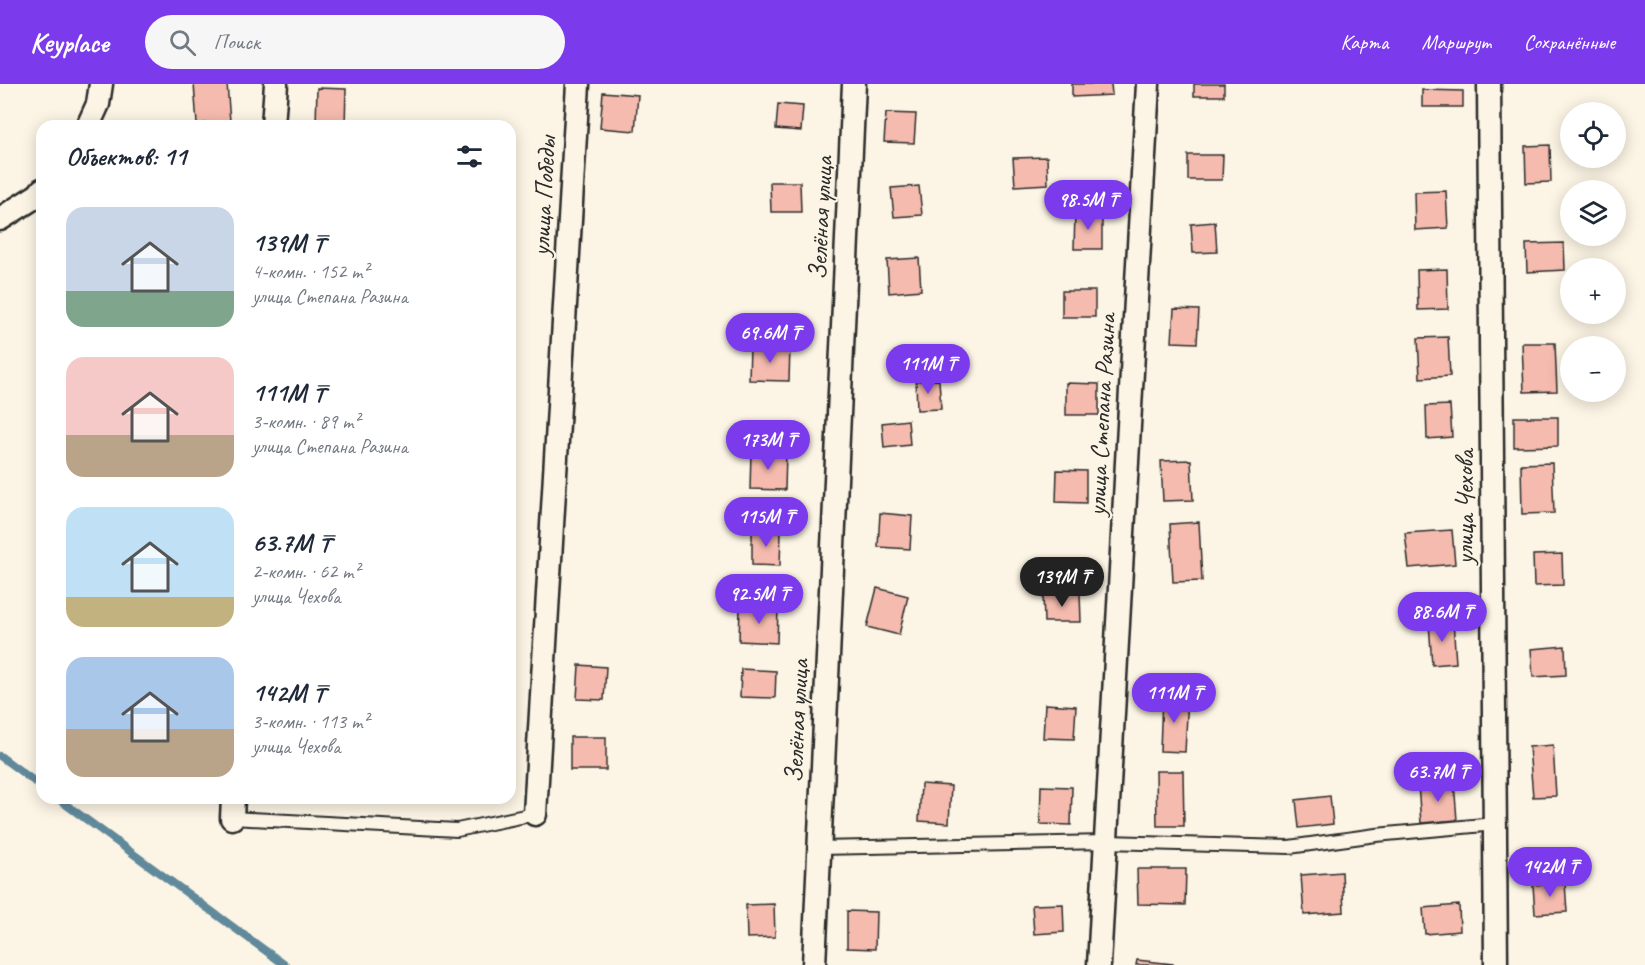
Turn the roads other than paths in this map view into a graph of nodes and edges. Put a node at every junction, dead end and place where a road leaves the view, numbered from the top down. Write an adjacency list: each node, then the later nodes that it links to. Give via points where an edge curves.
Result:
1 (101, 84): 7 (street, via 99,104)
2 (276, 84): 8 (street)
3 (578, 84): 12 (street, улица Победы)
4 (854, 84): 15 (street, Зелёная улица)
5 (1148, 84): 14 (street, улица Степана Разина)
6 (1489, 84): 13 (street, улица Чехова)
7 (91, 120)
8 (273, 120)
9 (36, 194): 10 (street)
10 (0, 219)
11 (232, 808): 12 (lane, via 458,830)
12 (535, 814)
13 (1495, 824): 14 (lane, via 1289,847); 18 (street, улица Чехова)
14 (1106, 842): 15 (lane); 17 (street, улица Степана Разина)
15 (819, 848): 16 (street, Зелёная улица)
16 (814, 965)
17 (1099, 965)
18 (1496, 965)

